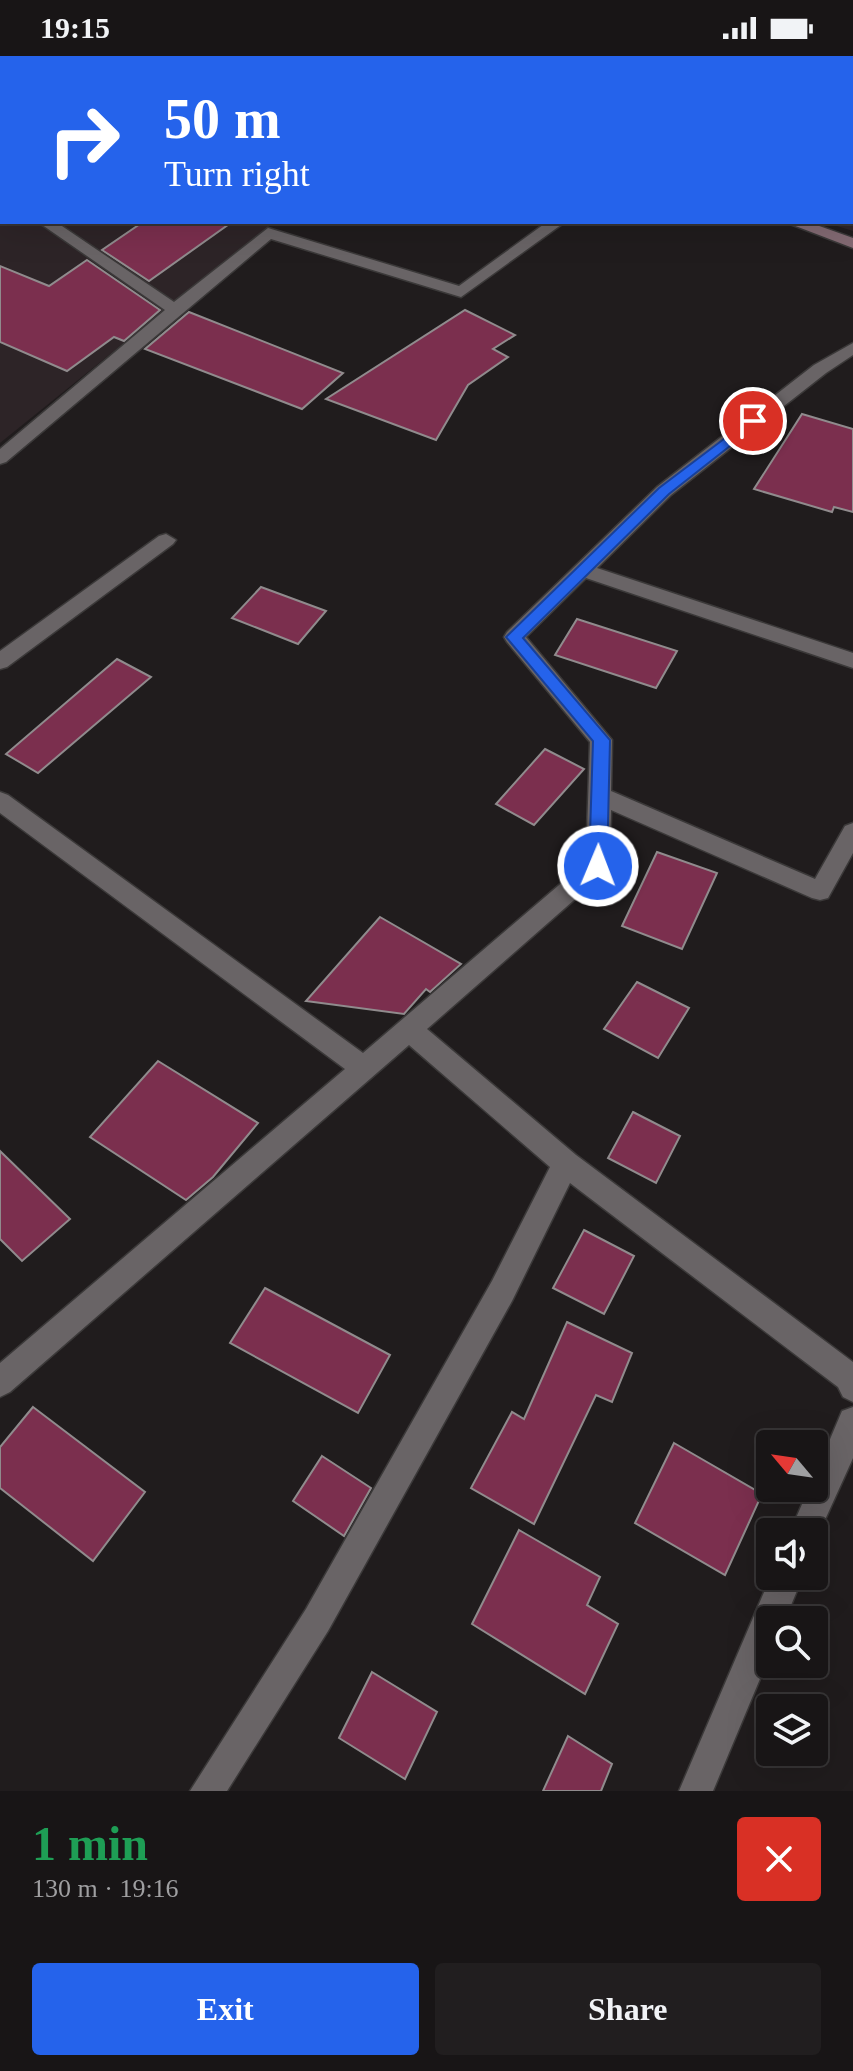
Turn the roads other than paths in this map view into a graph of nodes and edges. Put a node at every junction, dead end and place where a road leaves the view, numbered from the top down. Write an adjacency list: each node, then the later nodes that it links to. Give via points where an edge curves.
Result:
1 (49, 224): 5 (street)
2 (554, 224): 5 (street, via 461,292 268,233)
3 (799, 224): 4 (main road)
4 (853, 243)
5 (175, 310): 7 (street)
6 (853, 348): 9 (street, via 664,491)
7 (0, 458)
8 (166, 540): 11 (street)
9 (583, 570): 10 (street); 12 (street, via 514,637 601,740)
10 (853, 661)
11 (0, 662)
12 (600, 796): 14 (street, via 820,891); 15 (street, via 598,866)
13 (0, 801): 16 (street)
14 (853, 832)
15 (410, 1030): 16 (street); 17 (street)
16 (365, 1069): 18 (street)
17 (566, 1164): 19 (street, via 850,1378); 23 (street, via 502,1291 317,1620)
18 (0, 1382)
19 (853, 1387)
20 (853, 1422): 21 (street)
21 (812, 1518)
22 (781, 1590): 24 (street)
23 (207, 1791)
24 (696, 1791)

